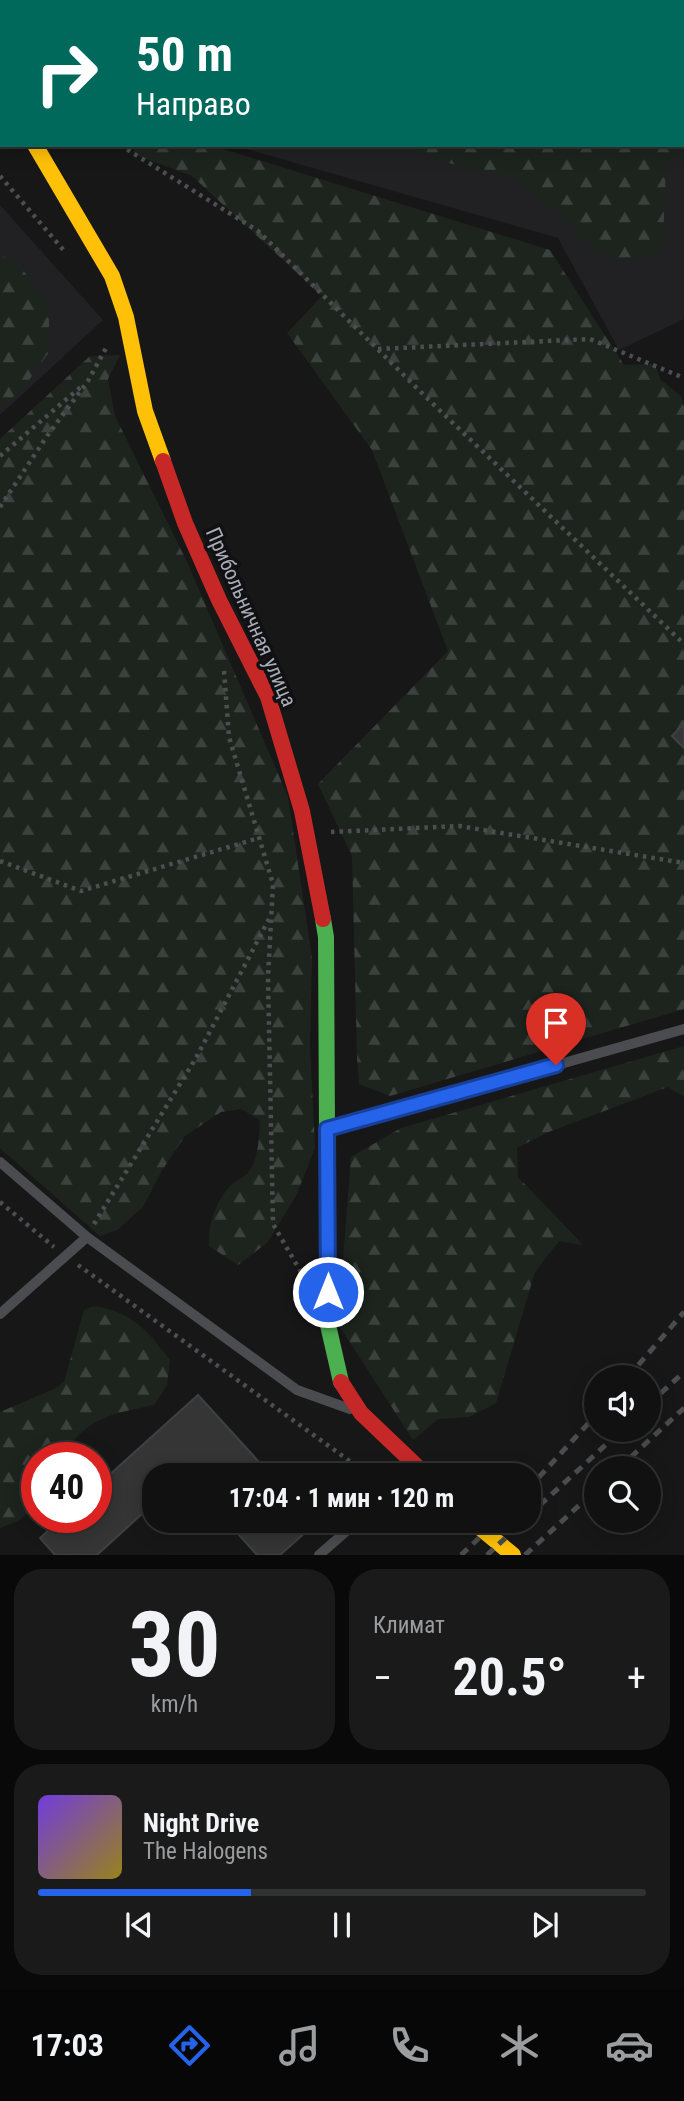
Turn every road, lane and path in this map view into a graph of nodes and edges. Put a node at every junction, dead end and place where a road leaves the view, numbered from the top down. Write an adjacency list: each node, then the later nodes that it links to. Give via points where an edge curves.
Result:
1 (36, 147): 13 (street, Прибольничная улица, via 112,276 126,317 145,411 185,523 268,697)
2 (123, 147): 6 (path, via 258,230)
3 (0, 176): 4 (path)
4 (71, 260)
5 (107, 347): 8 (path)
6 (378, 349): 7 (path, via 590,339); 11 (path)
7 (684, 378)
8 (88, 381): 9 (path); 10 (path)
9 (0, 456)
10 (0, 508)
11 (684, 644)
12 (224, 669): 14 (path, via 229,737)
13 (306, 833): 16 (path, via 458,826); 19 (street, Прибольничная улица, via 326,937)
14 (259, 838): 15 (path, via 81,891); 17 (path, via 273,884)
15 (0, 862)
16 (684, 863)
17 (271, 916): 22 (path, via 196,1058); 24 (path, via 273,1224)
18 (684, 1029): 19 (lane)
19 (327, 1129): 26 (street, Прибольничная улица, via 328,1325 341,1382)
20 (0, 1161): 22 (lane)
21 (0, 1202): 23 (path)
22 (87, 1237): 23 (lane); 26 (lane, via 298,1390)
23 (65, 1256): 25 (lane); 27 (path)
24 (307, 1283)
25 (0, 1314)
26 (361, 1413): 28 (street, Прибольничная улица)
27 (352, 1463)
28 (408, 1463)
29 (344, 1533): 31 (lane)
30 (486, 1533): 32 (street)
31 (319, 1555)
32 (513, 1555)

